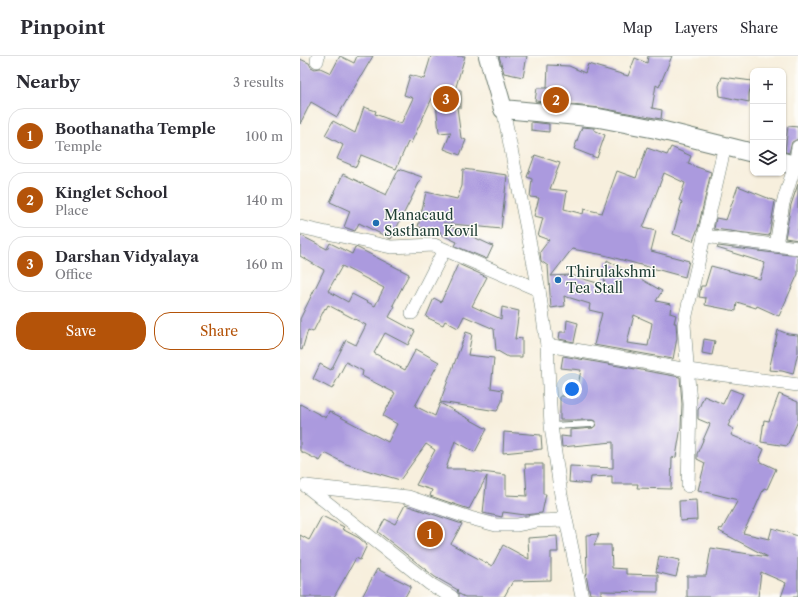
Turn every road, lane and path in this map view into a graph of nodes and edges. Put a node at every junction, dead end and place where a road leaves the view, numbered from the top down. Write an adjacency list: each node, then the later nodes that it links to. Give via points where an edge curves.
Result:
1 (488, 56): 2 (main road)
2 (502, 109): 3 (main road, via 599,118); 12 (street)
3 (725, 145): 5 (main road); 8 (street)
4 (798, 147): 6 (street)
5 (750, 152)
6 (792, 164): 9 (street)
7 (300, 227): 11 (street, via 391,247 434,245)
8 (704, 236): 9 (street); 15 (street, via 684,324)
9 (776, 244): 10 (street)
10 (798, 248)
11 (444, 250): 12 (street); 13 (street)
12 (539, 290): 14 (street)
13 (412, 314)
14 (546, 345): 15 (street); 18 (street)
15 (688, 370): 16 (street); 20 (street)
16 (798, 385)
17 (592, 424): 18 (lane)
18 (551, 426): 21 (street)
19 (303, 484): 21 (street, via 408,497 496,526); 22 (street, via 430,584)
20 (688, 486)
21 (566, 520): 23 (street)
22 (452, 597)
23 (582, 597)

